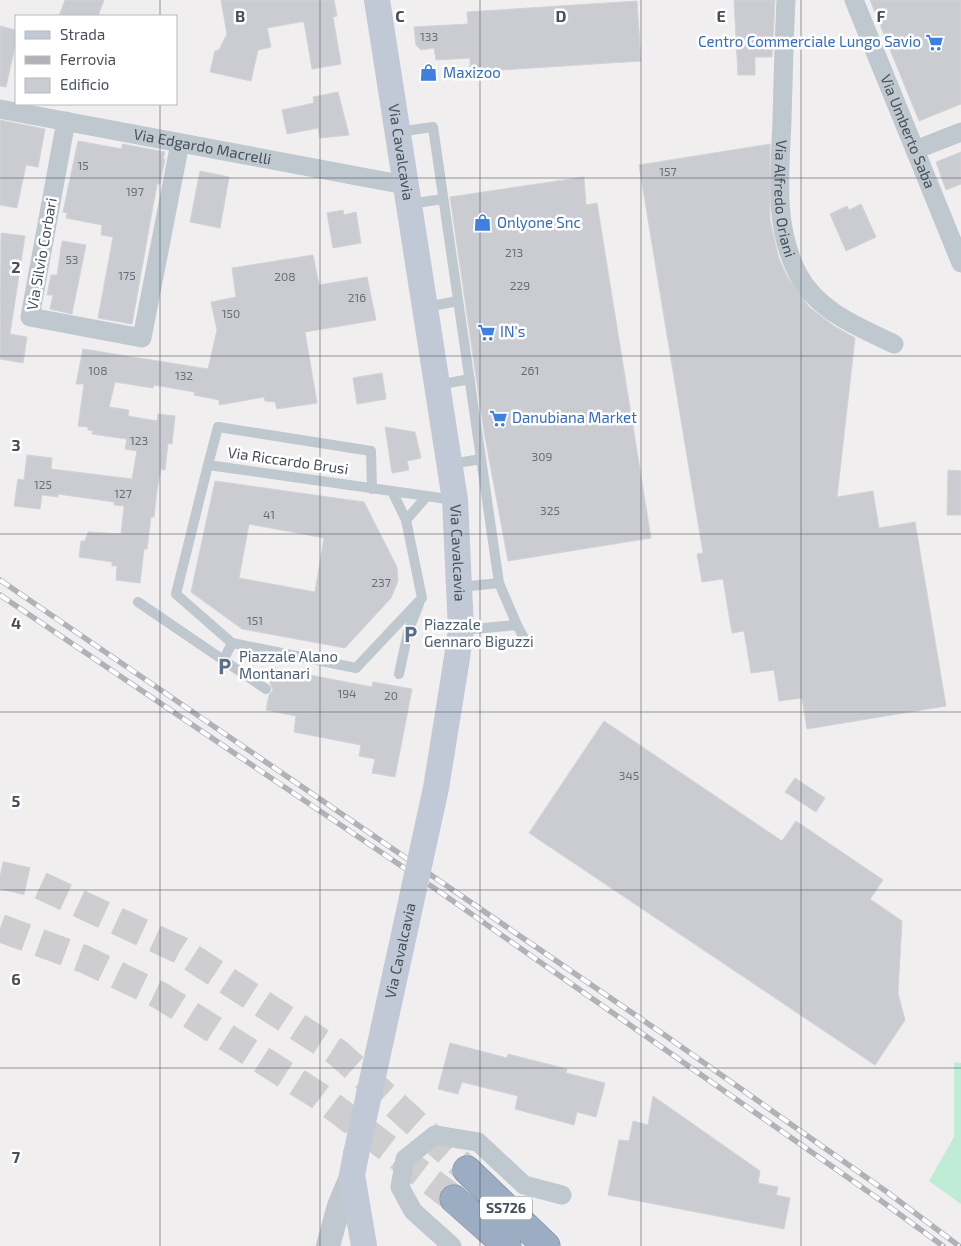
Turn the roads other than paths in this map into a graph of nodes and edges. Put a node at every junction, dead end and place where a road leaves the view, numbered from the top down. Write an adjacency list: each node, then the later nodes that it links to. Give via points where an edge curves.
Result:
1 (377, 0): 6 (main road, Via Cavalcavia)
2 (786, 0): 15 (street, Via Alfredo Oriani, via 779,205 785,242 798,275 820,302 844,320)
3 (854, 0): 9 (street, Via Umberto Saba)
4 (0, 109): 5 (street, Via Edgardo Macrelli)
5 (66, 121): 8 (street, Via Edgardo Macrelli); 8 (street, Via Silvio Corbari, via 30,317 142,338)
6 (397, 132): 10 (main road, Via Cavalcavia); 11 (lane, via 433,127)
7 (961, 132): 9 (street)
8 (180, 143): 10 (street, Via Edgardo Macrelli)
9 (915, 150): 12 (street, Via Umberto Saba)
10 (407, 195): 11 (lane); 14 (main road, Via Cavalcavia)
11 (442, 199): 13 (lane)
12 (961, 263)
13 (458, 301): 14 (lane); 16 (lane)
14 (426, 307): 17 (main road, Via Cavalcavia)
15 (894, 344)
16 (470, 379): 17 (lane); 18 (lane)
17 (437, 385): 20 (main road, Via Cavalcavia)
18 (481, 459): 20 (lane); 26 (lane)
19 (208, 464): 21 (lane, Via Riccardo Brusi); 21 (lane, via 218,427 371,451); 33 (lane, Via Riccardo Brusi, via 176,594)
20 (450, 465): 24 (main road, Via Cavalcavia)
21 (372, 489): 22 (lane, Via Riccardo Brusi)
22 (392, 491): 23 (lane, Via Riccardo Brusi); 25 (lane)
23 (427, 496): 24 (lane, Via Riccardo Brusi); 25 (lane)
24 (455, 500): 27 (main road, Via Cavalcavia)
25 (406, 520): 28 (lane)
26 (499, 583): 27 (lane); 30 (lane)
27 (460, 587): 31 (main road, Via Cavalcavia)
28 (422, 598): 33 (lane, Via Riccardo Brusi, via 356,668); 35 (lane, via 408,632)
29 (138, 602): 34 (lane)
30 (517, 625): 31 (lane); 32 (lane)
31 (461, 630): 37 (main road, Via Cavalcavia, bridge, via 436,788)
32 (526, 642)
33 (232, 643): 34 (lane)
34 (223, 660): 36 (lane)
35 (399, 674)
36 (266, 689)
37 (354, 1164): 42 (street, Via Cavalcavia); 43 (main road)
38 (467, 1170): 41 (highway, SS726)
39 (562, 1195): 44 (street, via 524,1185 478,1142 435,1135 405,1159 400,1187 413,1211)
40 (454, 1199): 45 (highway, SS726)
41 (543, 1241)
42 (328, 1246)
43 (364, 1246)
44 (452, 1246)
45 (507, 1246)

